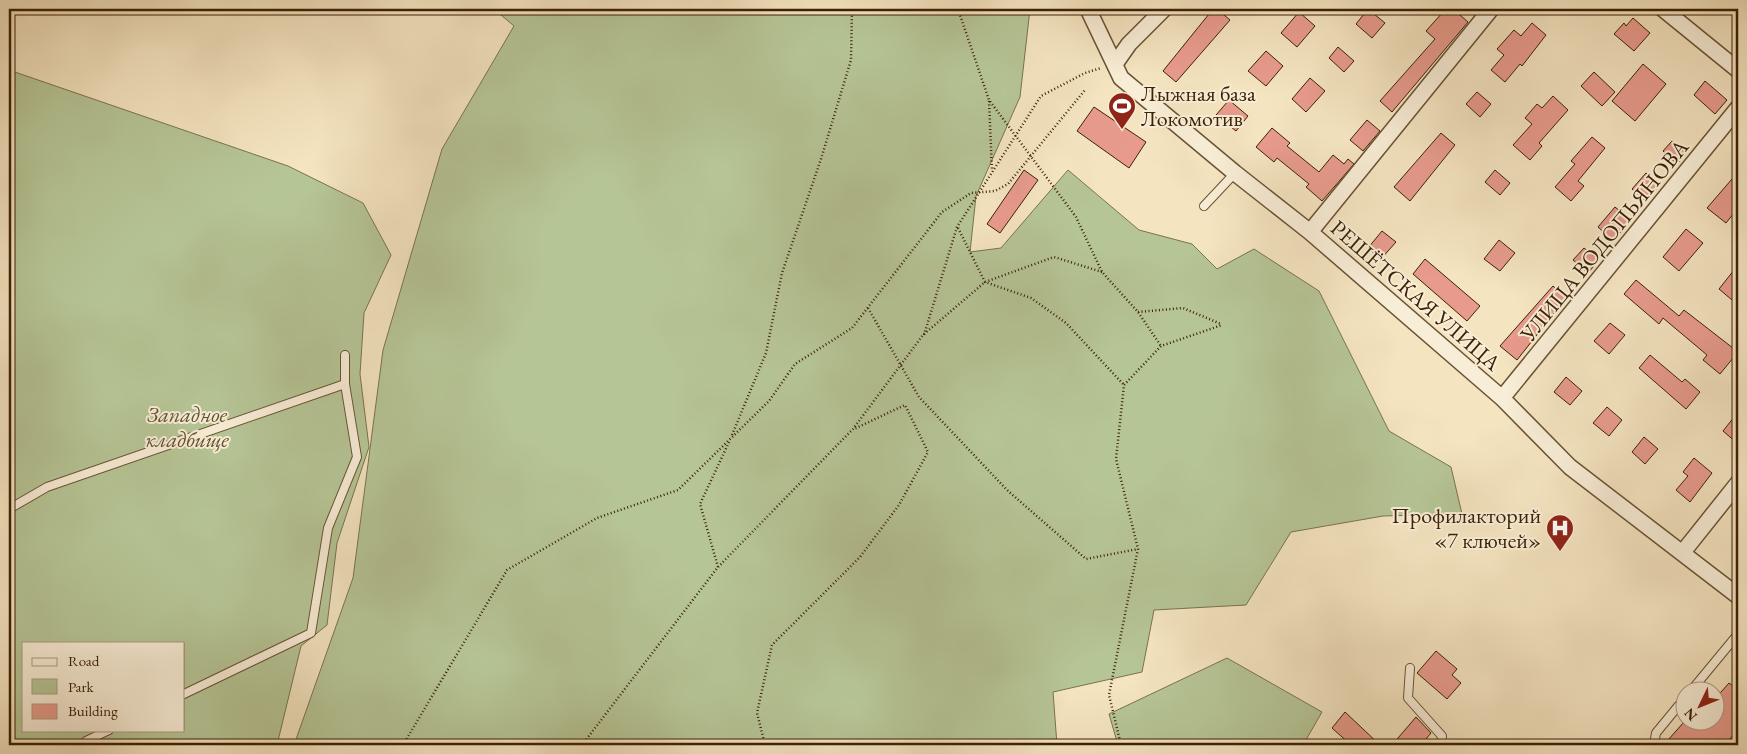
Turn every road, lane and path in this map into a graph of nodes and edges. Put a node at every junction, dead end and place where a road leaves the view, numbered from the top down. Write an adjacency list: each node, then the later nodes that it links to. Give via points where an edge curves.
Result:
1 (852, 9): 32 (path, via 851,60 782,273 766,353)
2 (958, 9): 10 (path)
3 (1088, 9): 7 (street, РЕШЁТСКАЯ УЛИЦА)
4 (1164, 9): 7 (street)
5 (1491, 9): 19 (street)
6 (1663, 9): 8 (street)
7 (1114, 64): 12 (path, via 1041,96); 15 (street, РЕШЁТСКАЯ УЛИЦА, via 1121,78)
8 (1738, 70)
9 (1085, 90): 13 (path)
10 (989, 100): 12 (path); 14 (path)
11 (1738, 108): 30 (street, УЛИЦА ВОДОПЬЯНОВА)
12 (1016, 136): 13 (path); 14 (path)
13 (1031, 157): 16 (path, via 1008,184 995,191); 20 (path, via 1076,217)
14 (992, 172): 16 (path)
15 (1235, 173): 17 (lane); 19 (street, РЕШЁТСКАЯ УЛИЦА)
16 (979, 192): 18 (path); 22 (path, via 971,193 942,212)
17 (1204, 206)
18 (957, 227): 21 (path); 24 (path)
19 (1310, 232): 30 (street, РЕШЁТСКАЯ УЛИЦА)
20 (1102, 272): 21 (path, via 1054,257); 23 (path)
21 (985, 282): 24 (path); 29 (path, via 1032,298 1066,323)
22 (867, 307): 27 (path); 32 (path, via 852,328 795,364 769,401)
23 (1138, 312): 25 (path); 25 (path, via 1183,308 1222,325)
24 (924, 336): 27 (path)
25 (1161, 346): 29 (path)
26 (344, 355): 28 (lane)
27 (901, 365): 31 (path); 35 (path, via 920,397 1007,490 1086,559)
28 (345, 384): 34 (lane, via 47,487); 42 (lane, via 357,457 328,528 310,633)
29 (1124, 385): 35 (path, via 1116,459)
30 (1502, 398): 36 (street, РЕШЁТСКАЯ УЛИЦА, via 1570,467)
31 (852, 429): 37 (path); 48 (path, via 905,405 928,452 899,505 860,557 772,645 757,713)
32 (732, 437): 37 (path, via 700,504); 46 (path, via 678,490 597,518 507,570)
33 (1738, 483): 36 (street)
34 (9, 509)
35 (1138, 549): 49 (path, via 1109,695)
36 (1683, 552): 38 (street, РЕШЁТСКАЯ УЛИЦА)
37 (718, 567): 47 (path)
38 (1738, 596)
39 (1738, 634): 41 (lane)
40 (1410, 668): 50 (lane, via 1408,698 1442,736)
41 (1698, 682)
42 (185, 694)
43 (1674, 711): 51 (lane, via 1656,733)
44 (105, 732): 45 (lane)
45 (86, 742)
46 (403, 745)
47 (583, 745)
48 (765, 745)
49 (1121, 745)
50 (1441, 745)
51 (1654, 745)

